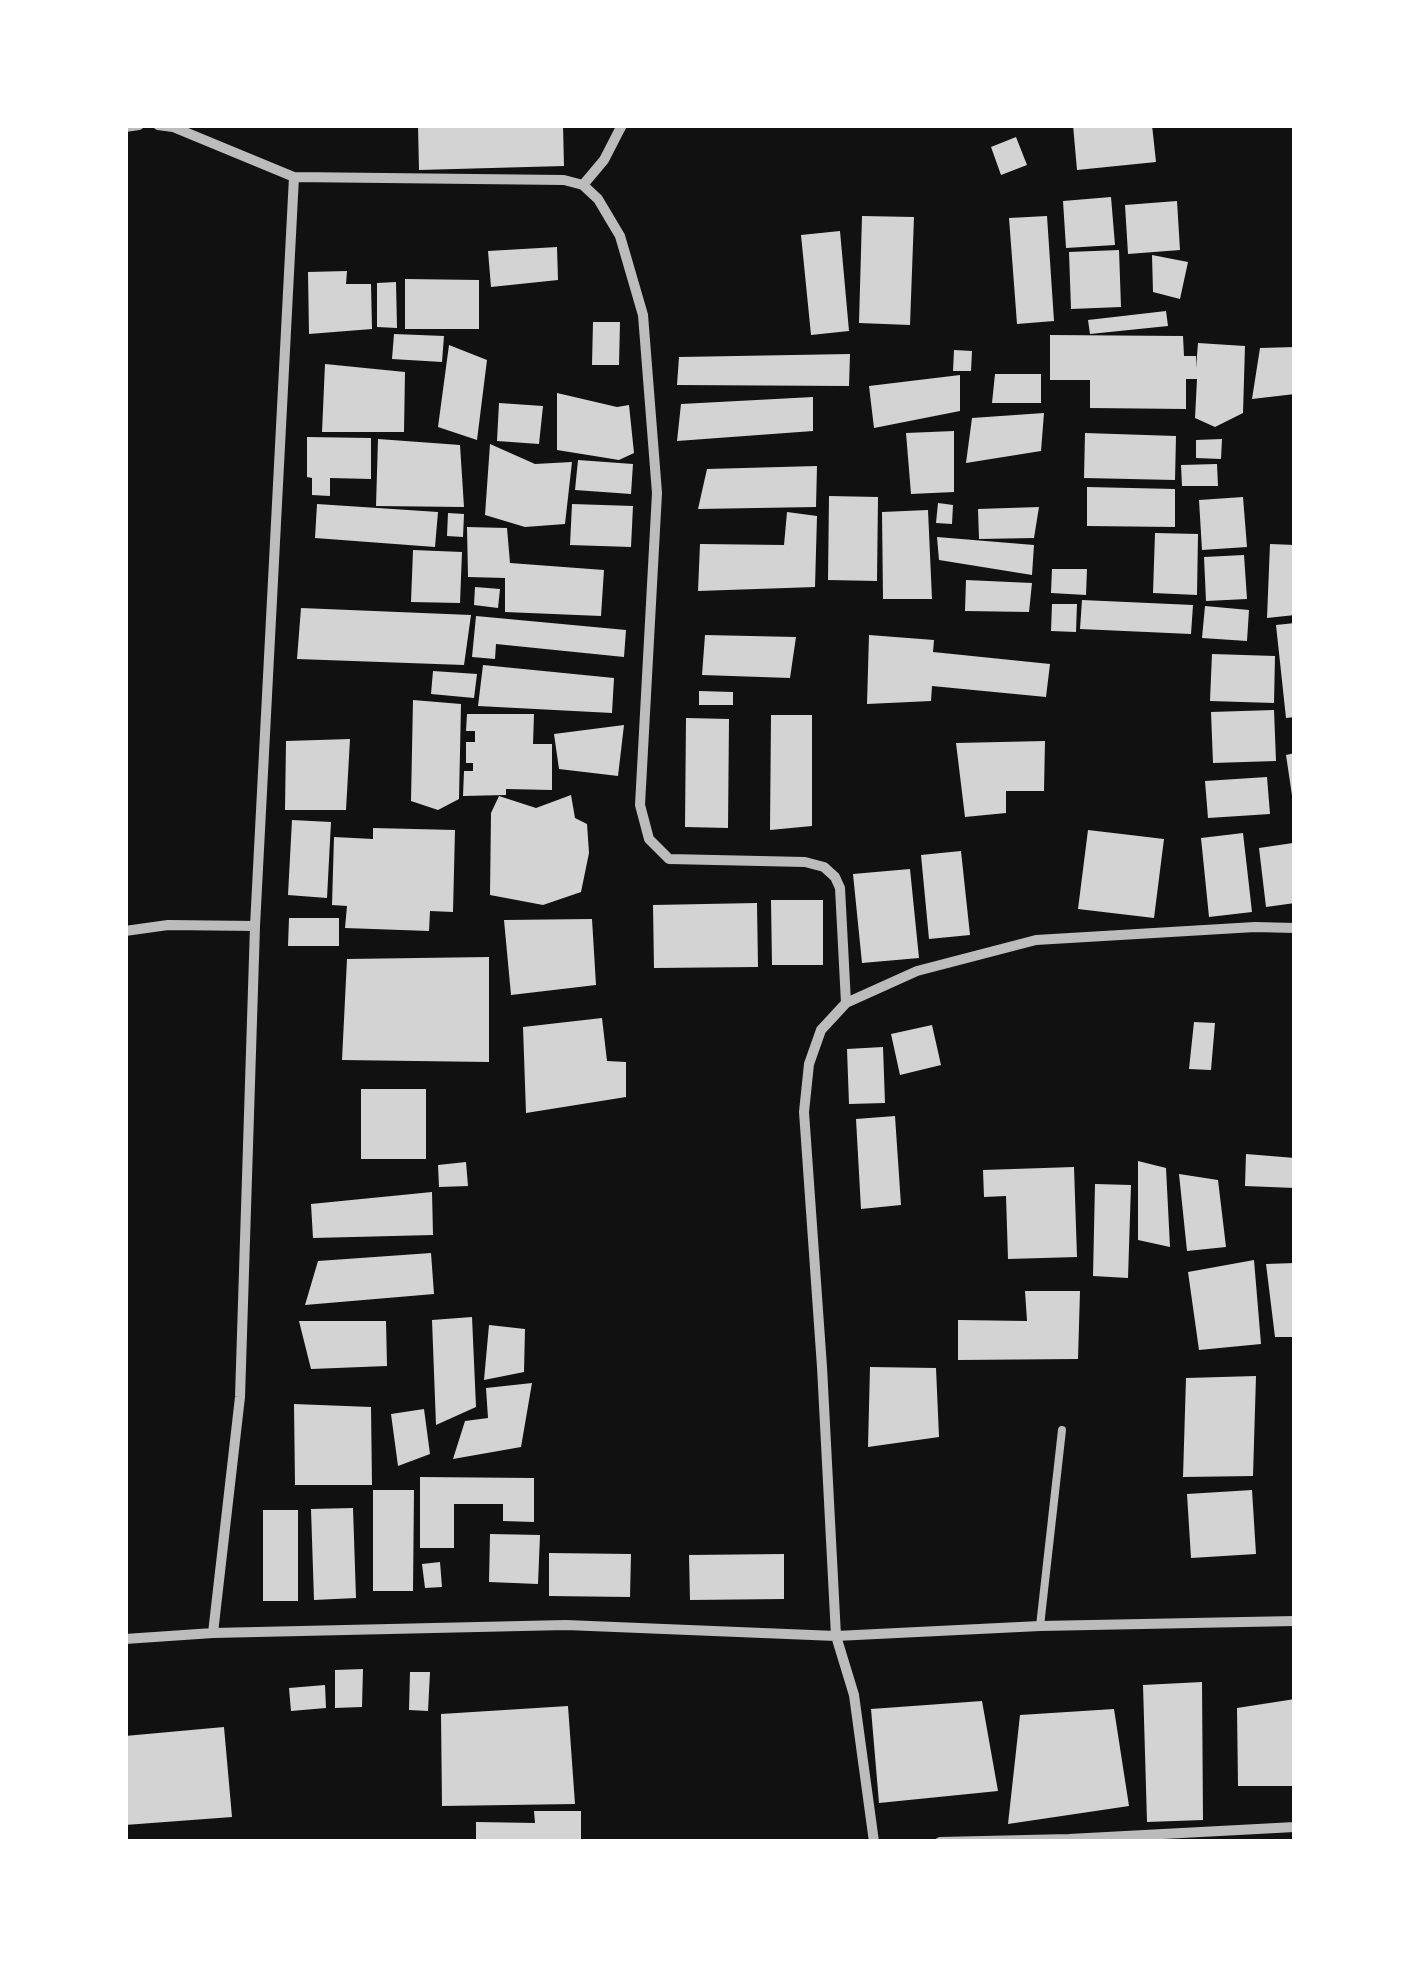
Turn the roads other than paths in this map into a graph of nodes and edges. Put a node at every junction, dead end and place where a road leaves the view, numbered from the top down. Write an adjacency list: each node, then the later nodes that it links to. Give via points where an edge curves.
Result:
1 (139, 125): 4 (street)
2 (158, 125): 5 (street)
3 (622, 125): 6 (street)
4 (125, 127)
5 (294, 177): 6 (street, via 564,180); 7 (street)
6 (582, 186): 10 (street, via 620,236 643,315 657,493 640,805 649,839 669,859 824,867 840,888)
7 (256, 926): 9 (street); 14 (street, via 240,1398)
8 (1295, 928): 10 (street, via 1036,940 916,972)
9 (125, 931)
10 (846, 1003): 15 (street, via 821,1030 804,1112)
11 (1062, 1430): 13 (lane)
12 (1295, 1622): 13 (street)
13 (1040, 1626): 15 (street)
14 (214, 1633): 15 (street, via 566,1625); 16 (street)
15 (836, 1636): 18 (street, via 857,1713)
16 (125, 1639)
17 (1295, 1828): 19 (street)
18 (874, 1842)
19 (940, 1842)

